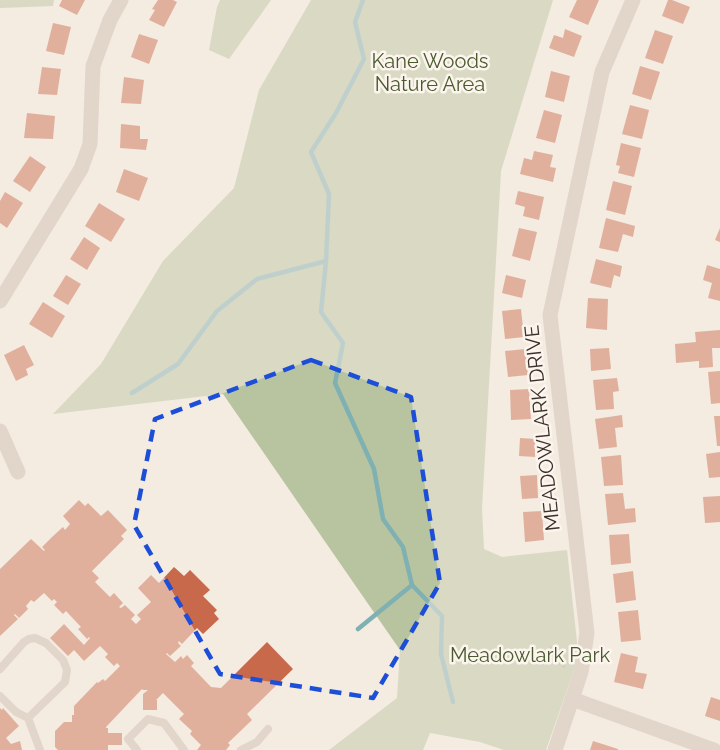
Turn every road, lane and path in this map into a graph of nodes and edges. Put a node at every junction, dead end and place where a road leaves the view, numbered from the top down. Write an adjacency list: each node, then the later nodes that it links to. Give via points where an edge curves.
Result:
1 (121, 0): 3 (street, via 93,66 90,144 81,169)
2 (633, 0): 8 (street, MEADOWLARK DRIVE, via 603,72 550,315 587,633)
3 (0, 301)
4 (0, 431): 5 (street)
5 (18, 472)
6 (550, 646): 8 (path, via 560,665)
7 (0, 669): 11 (lane, via 24,642 35,638 46,643 66,665 65,682)
8 (581, 672): 10 (street, MEADOWLARK DRIVE)
9 (0, 696): 11 (lane)
10 (572, 699): 17 (street, MEADOWLARK DRIVE); 18 (street)
11 (28, 718): 13 (lane)
12 (268, 729): 16 (lane, via 257,742)
13 (40, 750)
14 (137, 750): 15 (lane, via 128,740 148,719 164,723)
15 (184, 750)
16 (241, 750)
17 (555, 750)
18 (714, 750)

